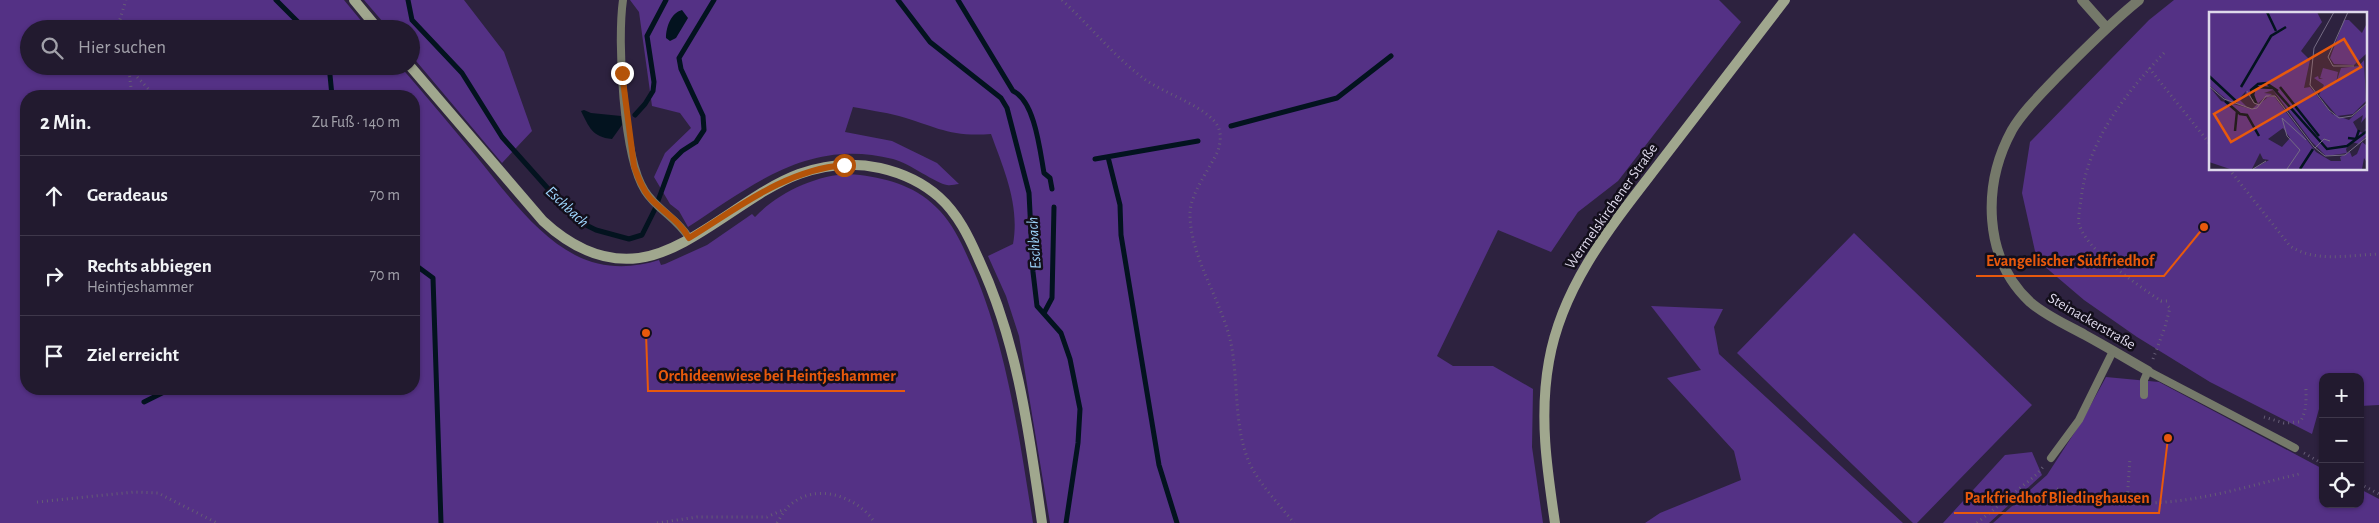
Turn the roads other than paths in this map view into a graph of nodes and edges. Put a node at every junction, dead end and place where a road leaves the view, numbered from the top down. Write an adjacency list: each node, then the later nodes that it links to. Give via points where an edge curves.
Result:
1 (354, 0): 6 (main road)
2 (623, 0): 9 (lane, via 621,40 625,104 634,166 651,200 678,222)
3 (1785, 0): 16 (main road, Wermelskirchener Straße, via 1630,202 1585,265 1565,307 1549,361 1544,405 1545,448)
4 (2082, 0): 7 (street)
5 (2139, 0): 7 (street, Steinackerstraße)
6 (371, 20)
7 (2106, 27): 10 (street, Steinackerstraße, via 2033,102 2013,129 2000,157 1991,213 1994,239 2002,263 2015,285 2050,317)
8 (418, 75): 9 (main road, via 533,210 578,248 606,257 640,258)
9 (689, 238): 15 (main road, via 772,186 827,166 854,165 889,170 917,181 939,197 969,237 1003,316 1017,365)
10 (2113, 351): 11 (street, Steinackerstraße); 14 (lane, via 2080,420)
11 (2148, 371): 12 (lane); 13 (lane, Steinackerstraße)
12 (2144, 395)
13 (2295, 448)
14 (2051, 458)
15 (1042, 523)
16 (1555, 523)

